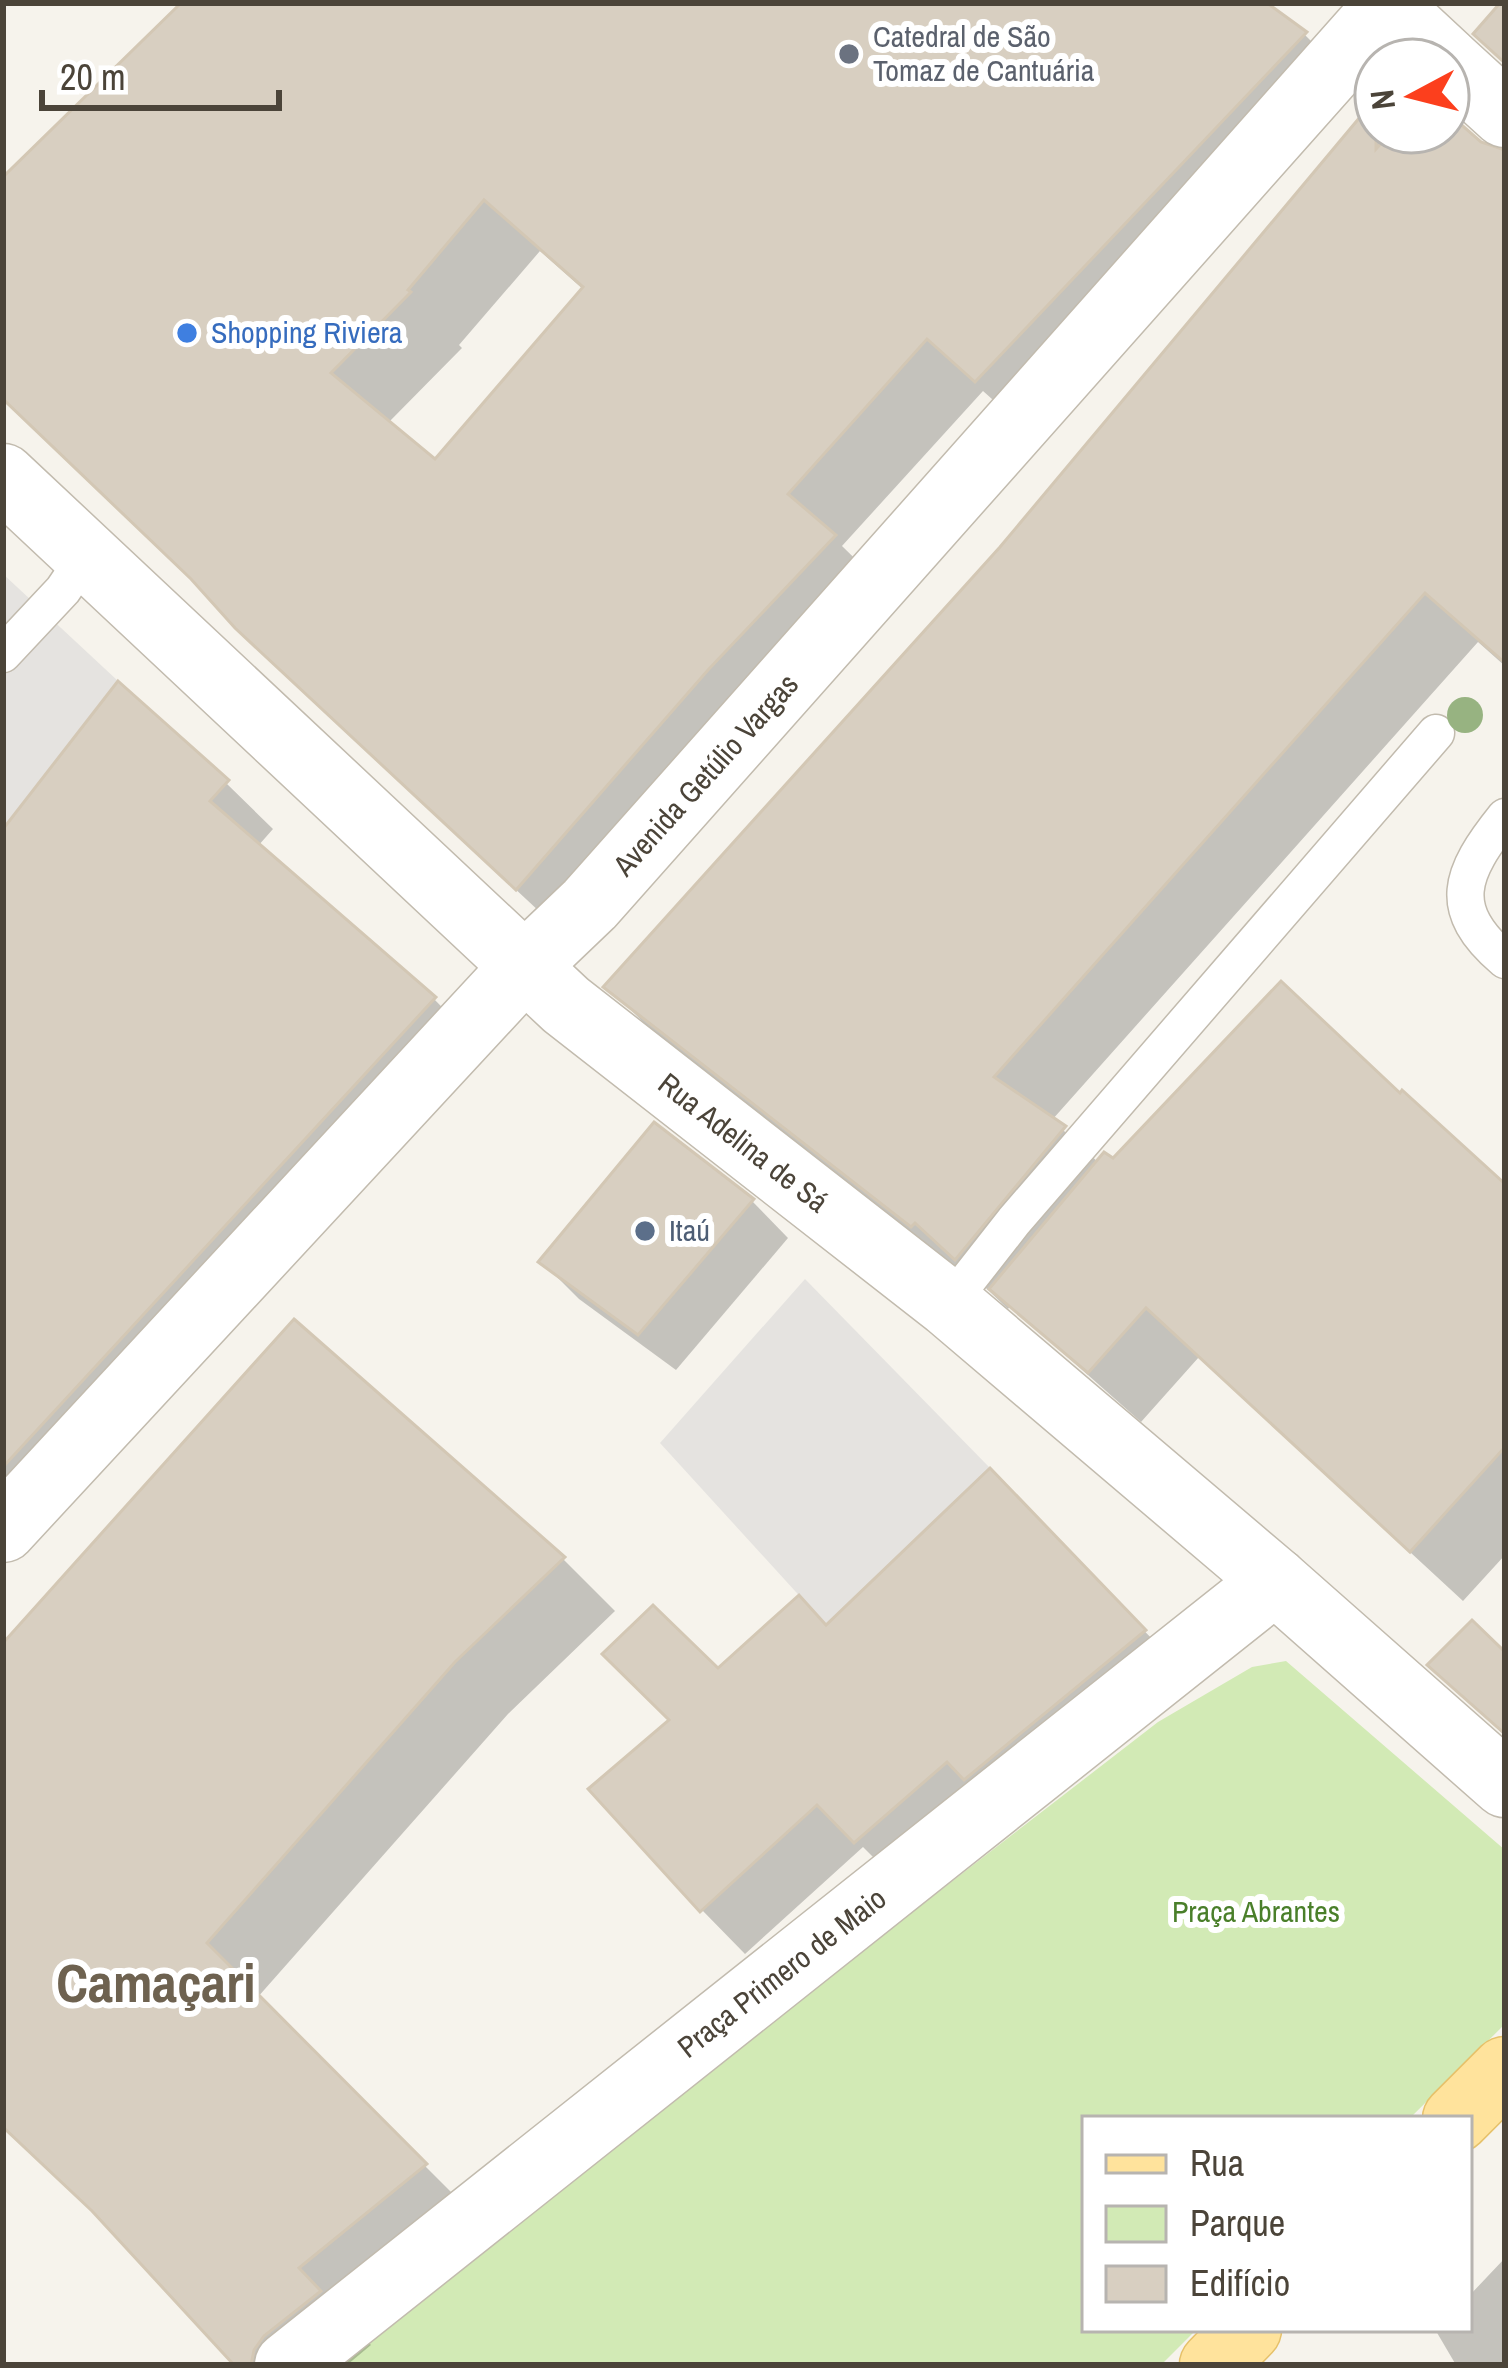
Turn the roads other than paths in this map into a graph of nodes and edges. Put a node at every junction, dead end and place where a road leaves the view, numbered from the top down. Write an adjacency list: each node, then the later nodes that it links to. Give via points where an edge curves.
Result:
1 (1389, 4): 2 (street); 11 (street, Avenida Getúlio Vargas, via 590,904)
2 (1422, 36)
3 (1472, 84): 4 (street)
4 (1505, 114)
5 (3, 477): 6 (street, Rua Adelina de Sá)
6 (86, 556): 7 (lane); 11 (street, Rua Adelina de Sá)
7 (3, 654)
8 (1436, 733): 12 (lane)
9 (1505, 818): 10 (lane, via 1480,848 1466,887 1477,936)
10 (1505, 960)
11 (523, 968): 12 (street, Rua Adelina de Sá); 13 (street, Avenida Getúlio Vargas)
12 (949, 1304): 14 (street, Rua Adelina de Sá)
13 (3, 1529)
14 (1275, 1580): 15 (street, Rua Adelina de Sá); 19 (street, Praça Primero de Maio)
15 (1505, 1784)
16 (1505, 2070): 17 (main road)
17 (1459, 2116)
18 (1245, 2332): 20 (main road)
19 (288, 2365)
20 (1213, 2365)

